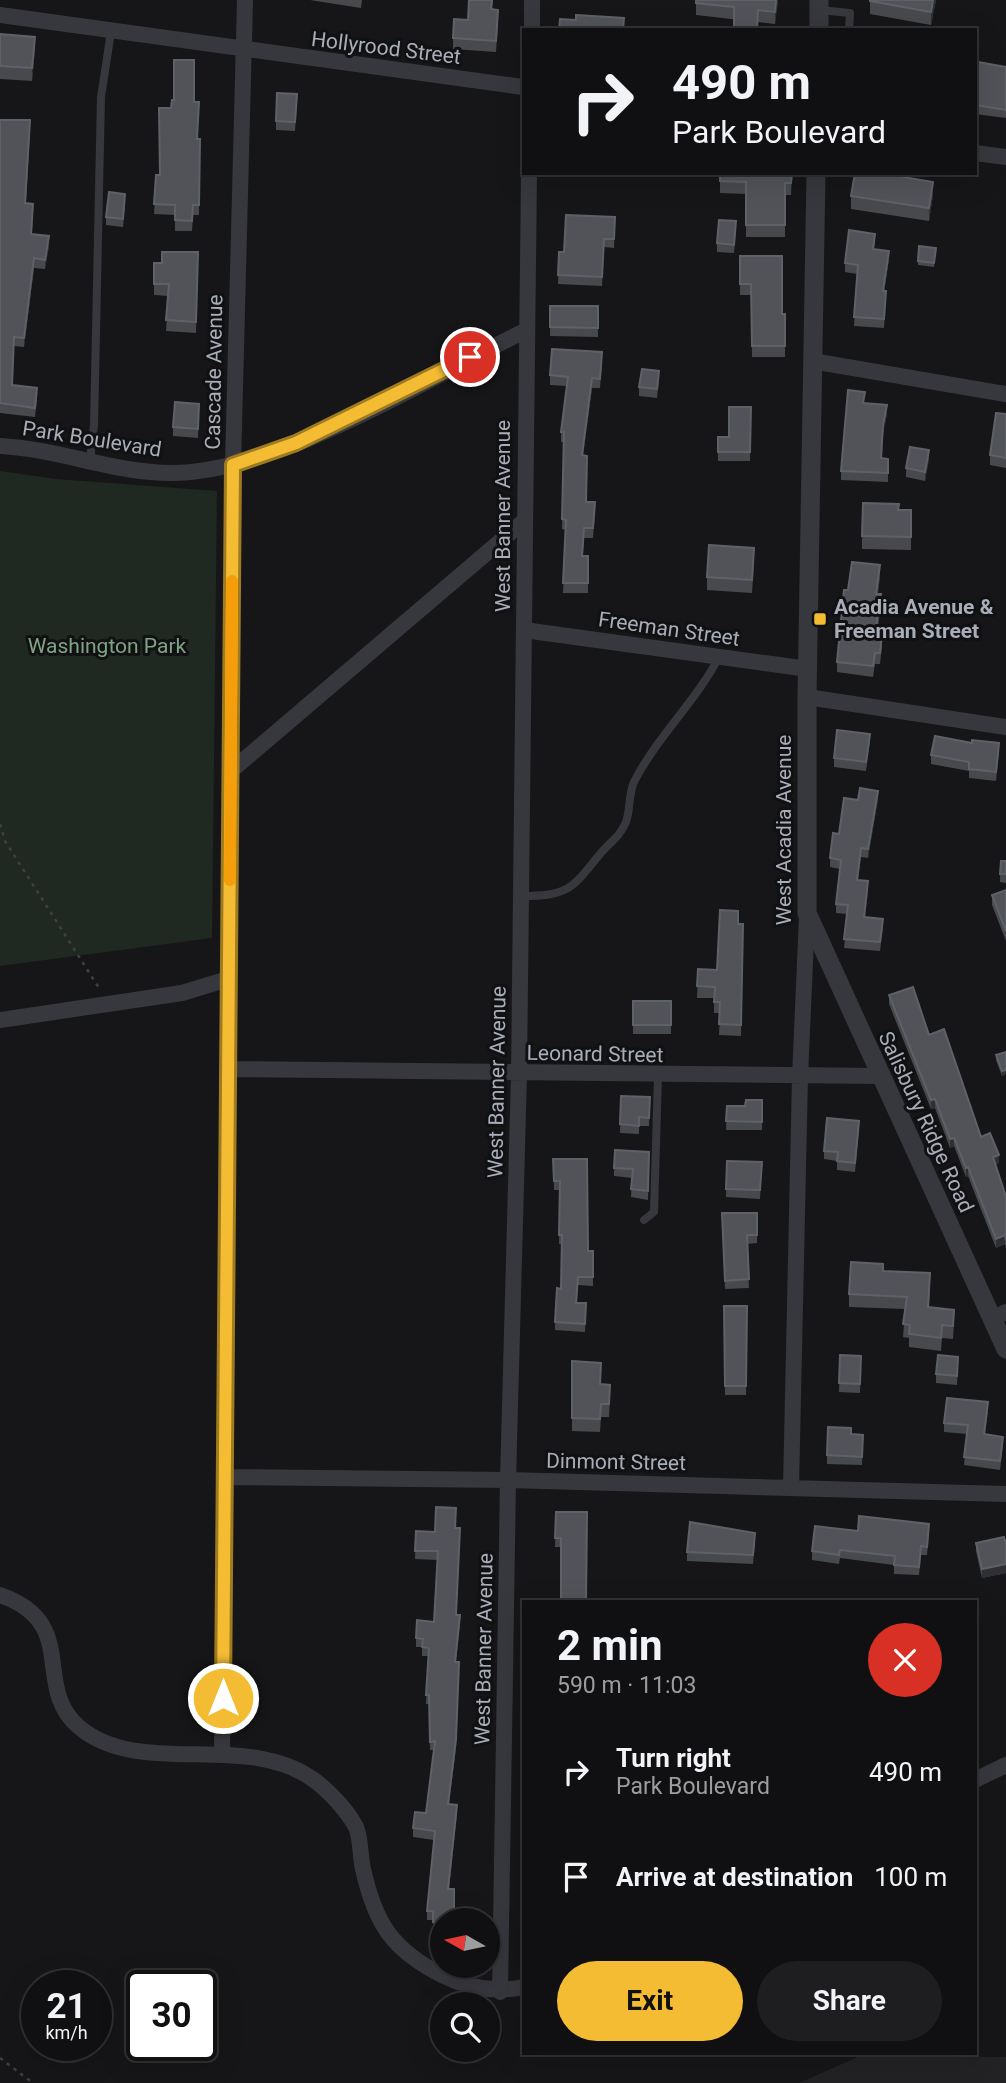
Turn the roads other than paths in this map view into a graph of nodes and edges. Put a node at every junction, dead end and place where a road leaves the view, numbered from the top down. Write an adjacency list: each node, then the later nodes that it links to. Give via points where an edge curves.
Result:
1 (245, 0): 8 (street, Cascade Avenue)
2 (532, 0): 5 (street)
3 (819, 13): 6 (lane, via 850,13)
4 (0, 15): 7 (street)
5 (532, 28)
6 (849, 28)
7 (111, 32): 8 (street); 18 (lane, via 101,97)
8 (243, 51): 9 (street, Hollyrood Street); 19 (street, Cascade Avenue)
9 (522, 88)
10 (977, 153): 11 (street)
11 (1006, 157)
12 (529, 175): 14 (street, West Banner Avenue)
13 (816, 175): 15 (street, West Acadia Avenue)
14 (525, 331): 19 (street, Park Boulevard, via 296,443); 20 (street, West Banner Avenue)
15 (812, 361): 16 (street); 23 (street, West Acadia Avenue)
16 (1006, 394)
17 (0, 446): 18 (street, Park Boulevard)
18 (90, 463): 19 (street, Park Boulevard, via 134,472 175,473)
19 (233, 465): 26 (street, Cascade Avenue)
20 (524, 521): 21 (street, West Banner Avenue); 26 (street)
21 (524, 630): 22 (street, Freeman Street); 27 (street, West Banner Avenue)
22 (719, 657): 23 (street, Freeman Street); 27 (lane, via 635,780 620,835 574,887 553,895)
23 (808, 669): 24 (street, West Acadia Avenue)
24 (807, 697): 25 (street); 28 (street, West Acadia Avenue)
25 (1006, 727)
26 (232, 770): 29 (street, Cascade Avenue)
27 (521, 896): 32 (street, West Banner Avenue)
28 (807, 913): 34 (street, Salisbury Ridge Road); 35 (street, West Acadia Avenue)
29 (228, 979): 30 (street, via 182,993); 31 (street, Cascade Avenue)
30 (0, 1020)
31 (228, 1069): 32 (street, Leonard Street); 39 (street, Cascade Avenue)
32 (519, 1074): 33 (street, Leonard Street); 40 (street, West Banner Avenue)
33 (658, 1076): 35 (street, Leonard Street); 36 (lane, via 654,1212)
34 (879, 1076): 35 (street, Leonard Street); 37 (street, Salisbury Ridge Road)
35 (800, 1077): 41 (street, West Acadia Avenue)
36 (644, 1220)
37 (999, 1315): 38 (street, Salisbury Ridge Road)
38 (1006, 1349)
39 (224, 1477): 40 (street, Dinmont Street); 44 (street, Cascade Avenue)
40 (508, 1480): 41 (street, Dinmont Street); 48 (street, West Banner Avenue)
41 (791, 1487): 42 (street, Dinmont Street)
42 (1006, 1494)
43 (0, 1595): 44 (street, via 28,1608 47,1632 61,1699 82,1730 124,1748)
44 (222, 1753): 48 (street, via 271,1760 313,1779 338,1802 356,1828 379,1920 412,1960 459,1984)
45 (1006, 1765): 46 (street)
46 (977, 1779)
47 (522, 1987): 48 (street)
48 (500, 1992)

